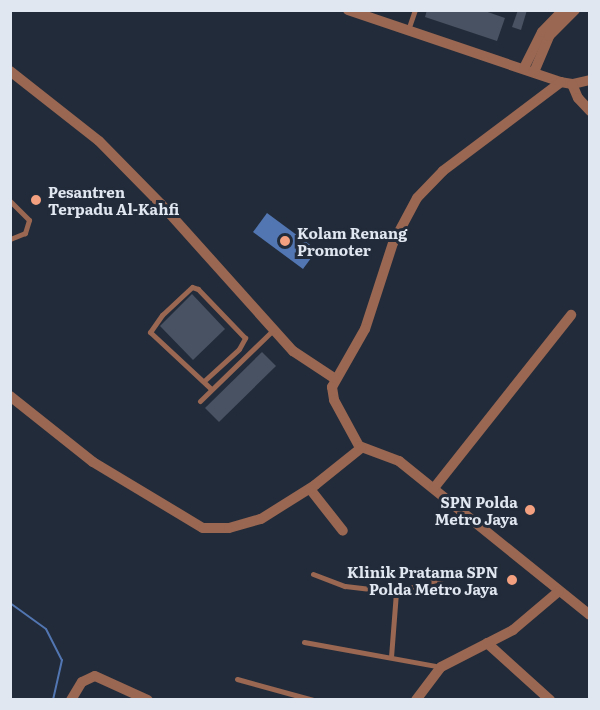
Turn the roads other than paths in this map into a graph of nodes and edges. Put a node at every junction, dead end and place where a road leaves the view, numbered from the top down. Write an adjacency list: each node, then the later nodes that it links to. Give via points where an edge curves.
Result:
1 (348, 10): 5 (street)
2 (415, 10): 5 (lane)
3 (562, 10): 6 (street, via 542,32)
4 (575, 10): 6 (street, via 549,36)
5 (408, 30): 6 (street)
6 (529, 70): 9 (street)
7 (10, 71): 14 (street, via 107,150)
8 (590, 80): 9 (street)
9 (567, 83): 10 (street); 15 (street, via 444,171 417,198 393,243 365,329)
10 (590, 111)
11 (10, 201): 12 (lane, via 29,220 25,233)
12 (10, 239)
13 (571, 315): 21 (street)
14 (274, 328): 15 (street, via 299,357); 17 (lane)
15 (334, 378): 20 (street, via 334,400)
16 (204, 381): 16 (lane, via 150,332 192,287 198,288 244,338 240,349); 17 (lane)
17 (210, 388): 19 (lane)
18 (10, 396): 22 (street, via 93,462 203,528 229,528 261,519)
19 (200, 401)
20 (361, 448): 21 (street, via 392,457); 22 (street)
21 (434, 488): 26 (street)
22 (310, 489): 23 (street)
23 (343, 531)
24 (314, 574): 27 (lane, via 345,586)
25 (446, 577): 27 (lane)
26 (559, 591): 28 (street); 30 (street, via 525,622)
27 (396, 592): 31 (lane)
28 (590, 615)
29 (304, 642): 31 (lane)
30 (487, 643): 32 (street); 40 (street)
31 (391, 657): 32 (lane)
32 (441, 667): 34 (street)
33 (237, 679): 37 (lane)
34 (427, 687): 38 (street); 39 (street)
35 (71, 699): 36 (street, via 82,682 95,676)
36 (148, 699)
37 (313, 699)
38 (416, 699)
39 (422, 699)
40 (550, 699)

